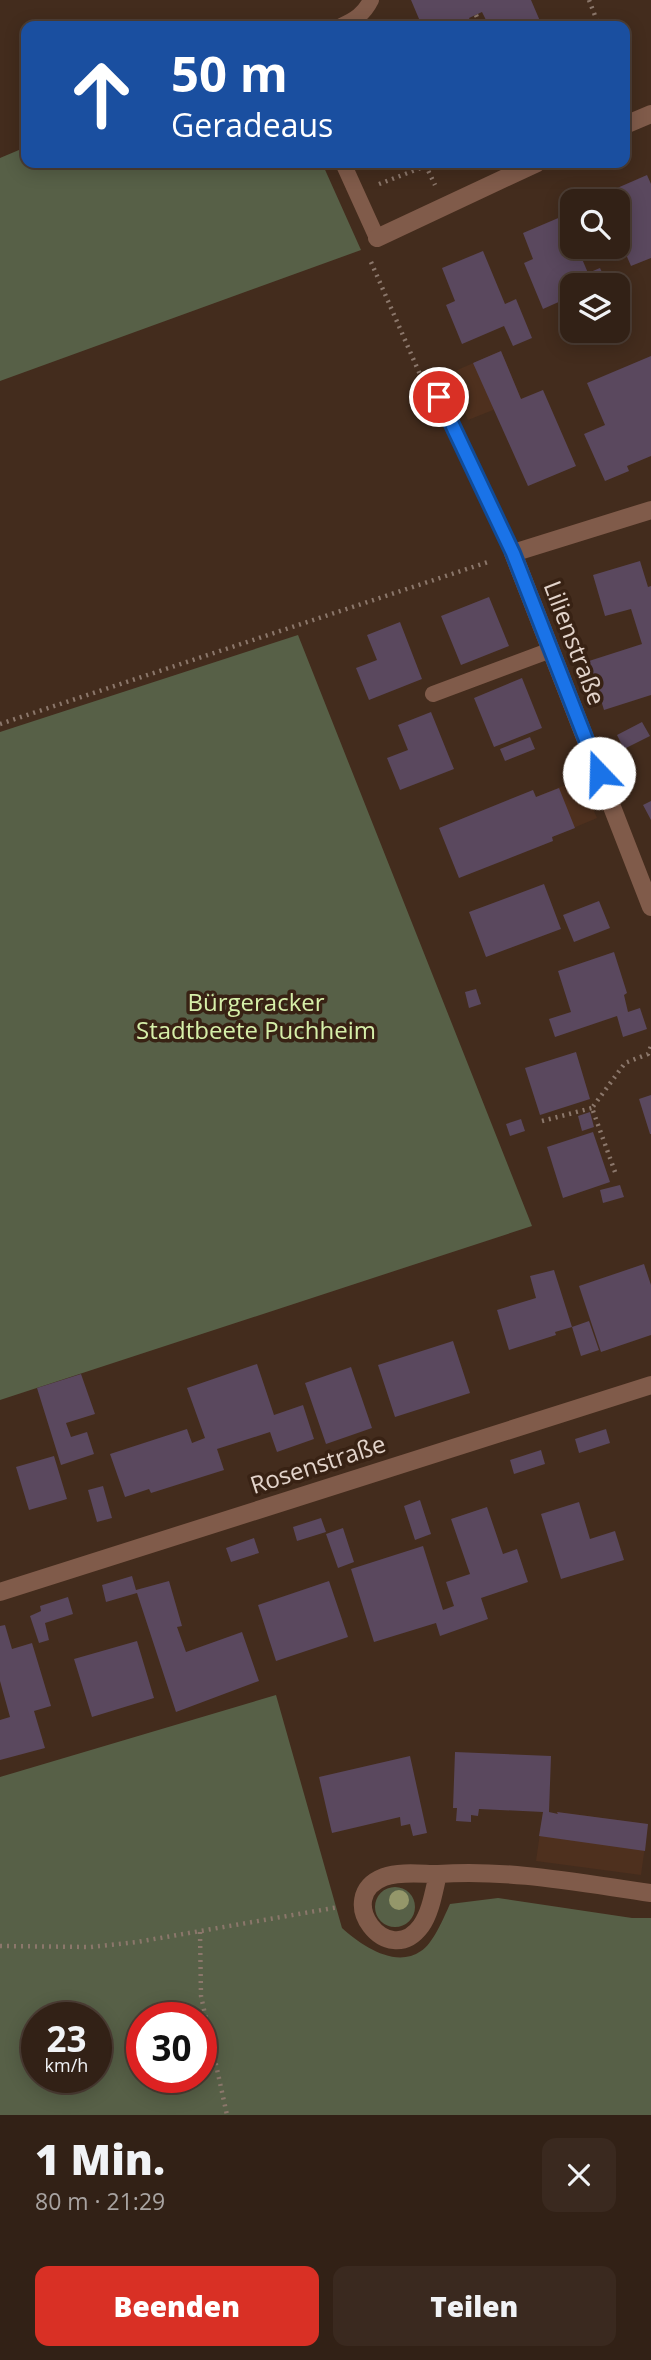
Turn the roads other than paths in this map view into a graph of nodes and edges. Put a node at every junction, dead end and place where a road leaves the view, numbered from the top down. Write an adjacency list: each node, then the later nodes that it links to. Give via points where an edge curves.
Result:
1 (371, 0): 2 (lane)
2 (352, 21)
3 (651, 114): 4 (street)
4 (630, 123)
5 (345, 168): 7 (lane)
6 (526, 168): 7 (street)
7 (377, 238)
8 (439, 397): 10 (lane)
9 (651, 510): 10 (street)
10 (513, 553): 11 (street, Lilienstraße)
11 (551, 650): 12 (lane); 13 (street, Lilienstraße)
12 (433, 694)
13 (651, 907)
14 (651, 1385): 15 (street, Rosenstraße)
15 (0, 1592)
16 (439, 1874): 16 (street, via 422,1925 414,1933 394,1940 367,1923 363,1902 374,1883 392,1875); 17 (street, via 530,1875)
17 (651, 1893)

